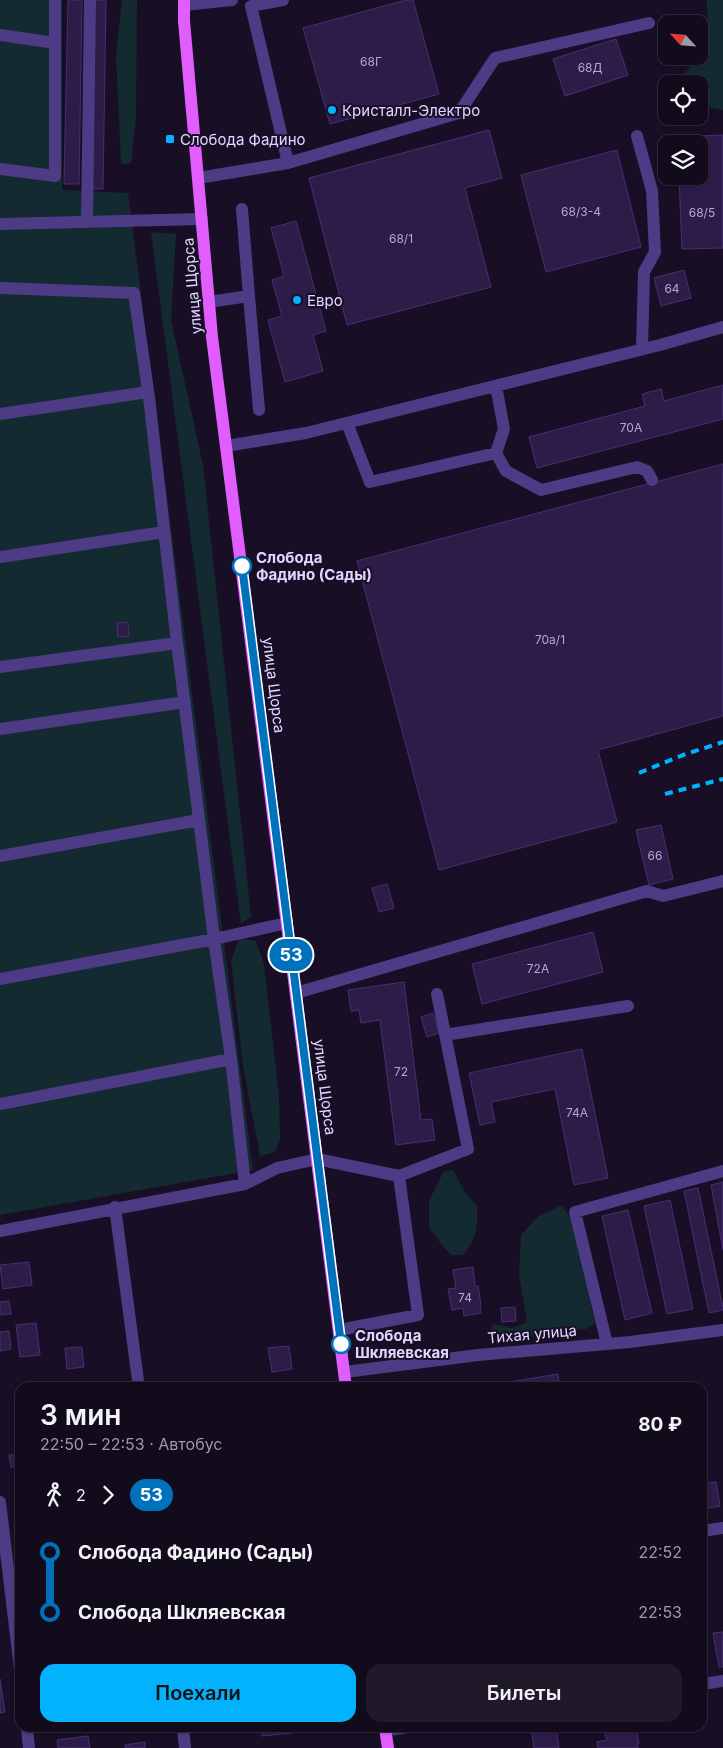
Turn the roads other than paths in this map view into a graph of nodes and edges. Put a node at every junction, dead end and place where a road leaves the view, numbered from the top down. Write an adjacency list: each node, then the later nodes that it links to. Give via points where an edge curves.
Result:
1 (56, 0): 8 (street)
2 (90, 0): 15 (street)
3 (232, 0): 5 (street)
4 (282, 0): 10 (street, via 251,6)
5 (184, 2): 12 (main road, улица Щорса)
6 (649, 23): 10 (street, via 495,58 459,114)
7 (0, 35): 8 (street)
8 (55, 43): 11 (street, via 55,176)
9 (637, 136): 21 (street, via 652,191 655,252 644,272)
10 (288, 163): 12 (street)
11 (0, 169)
12 (198, 178): 14 (main road, улица Щорса)
13 (242, 209): 18 (street)
14 (202, 219): 15 (street); 19 (main road, улица Щорса)
15 (87, 222): 16 (street)
16 (0, 224)
17 (0, 288): 23 (street, via 134,293)
18 (249, 296): 19 (street); 24 (street)
19 (209, 302): 27 (main road, улица Щорса)
20 (723, 327): 21 (street)
21 (642, 349): 22 (street)
22 (496, 386): 26 (street); 28 (street, via 504,428)
23 (148, 392): 25 (street); 30 (street)
24 (259, 410)
25 (0, 414)
26 (347, 423): 27 (street); 28 (street, via 370,482)
27 (226, 446): 39 (main road, улица Щорса)
28 (496, 453): 29 (street, via 506,471 541,490 636,467 647,471)
29 (652, 480)
30 (164, 532): 31 (street); 32 (street)
31 (0, 557)
32 (177, 643): 33 (street); 34 (street)
33 (0, 667)
34 (185, 702): 35 (street); 36 (street)
35 (0, 729)
36 (199, 820): 37 (street); 40 (street)
37 (0, 856)
38 (723, 881): 42 (street, via 664,896 647,891)
39 (287, 923): 40 (street); 42 (main road, улица Щорса)
40 (214, 939): 41 (street); 46 (street)
41 (0, 979)
42 (296, 993): 48 (main road, улица Щорса)
43 (437, 994): 45 (street)
44 (628, 1006): 45 (street)
45 (446, 1035): 50 (street, via 468,1149)
46 (232, 1059): 47 (street); 51 (street)
47 (0, 1104)
48 (317, 1159): 50 (street); 51 (street, via 277,1168); 54 (main road, улица Щорса)
49 (723, 1171): 56 (street, via 575,1212)
50 (399, 1176): 54 (street, via 418,1315)
51 (245, 1184): 52 (street)
52 (115, 1208): 53 (street); 58 (street)
53 (0, 1231)
54 (340, 1330): 57 (main road, улица Щорса)
55 (723, 1330): 56 (street, Тихая улица)
56 (607, 1344): 57 (street, Тихая улица, via 478,1355)
57 (345, 1372): 59 (main road, улица Щорса)
58 (137, 1382)
59 (346, 1382)
60 (0, 1502): 63 (street)
61 (723, 1528): 62 (street)
62 (707, 1530)
63 (15, 1628)
64 (723, 1681): 65 (street)
65 (707, 1683)
66 (27, 1732): 69 (street)
67 (183, 1732): 70 (street)
68 (386, 1732): 71 (main road)
69 (29, 1748)
70 (185, 1748)
71 (388, 1748)

